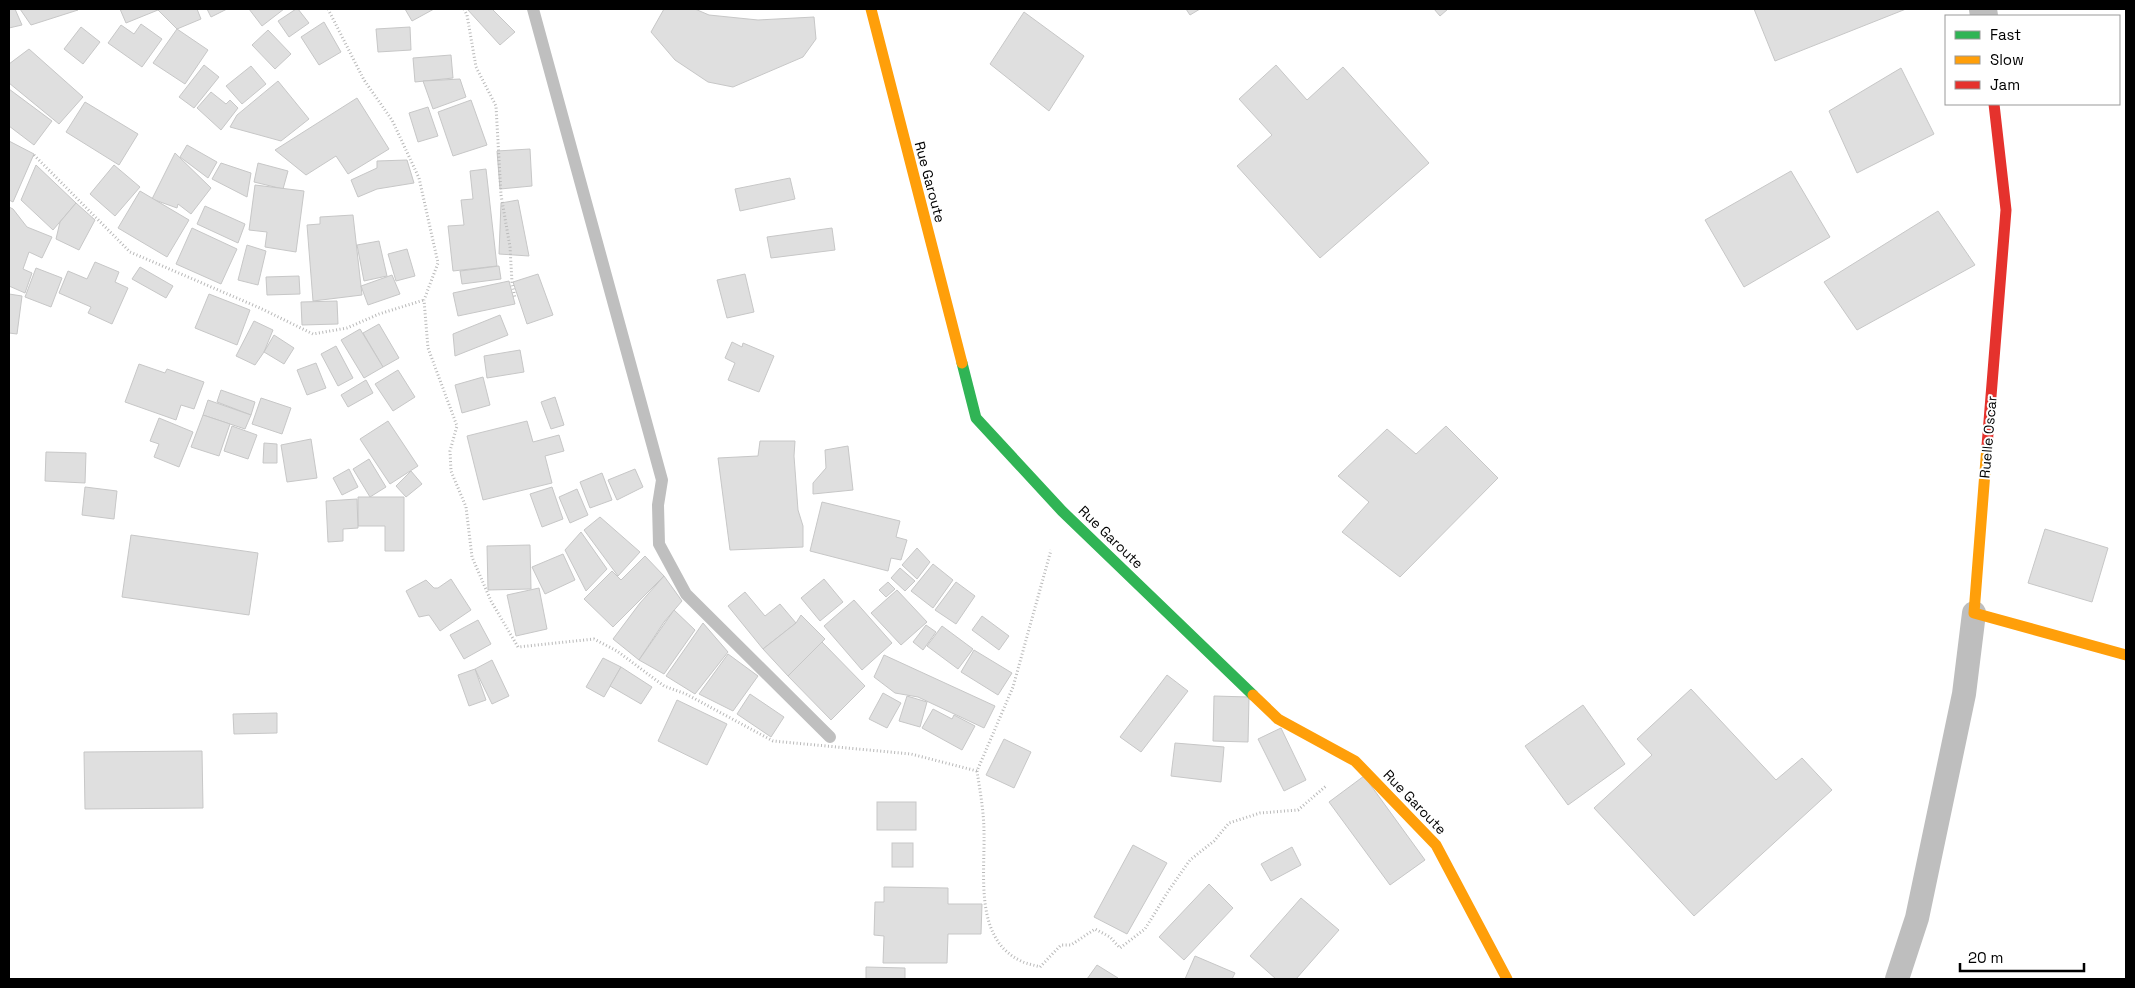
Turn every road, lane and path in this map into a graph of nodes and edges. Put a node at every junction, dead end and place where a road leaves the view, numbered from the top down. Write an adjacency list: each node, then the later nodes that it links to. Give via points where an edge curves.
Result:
1 (328, 9): 7 (path, via 364,80 392,120 419,178 438,263)
2 (464, 9): 6 (path, via 476,67 496,106 501,195)
3 (871, 9): 8 (street, Rue Garoute, via 976,418)
4 (1994, 105): 9 (street, Ruelle Oscar, via 2006,210)
5 (34, 155): 7 (path, via 130,252 313,334 347,328)
6 (515, 298)
7 (424, 300): 12 (path, via 428,348 457,426 450,451 451,471 466,507 472,557 491,601 518,648 594,639 664,686 686,694 773,741 910,754)
8 (1062, 511): 11 (street, Rue Garoute, via 1278,719); 12 (path, via 1013,687)
9 (1974, 613): 10 (street); 14 (lane, via 1962,704 1917,918)
10 (2126, 655)
11 (1355, 761): 12 (path, via 1298,810 1260,813 1229,823 1214,841 1190,860 1145,929 1120,948 1096,929 1071,945 1062,945 1040,967 1021,961 1002,947 988,922 984,830); 13 (street, Rue Garoute, via 1436,845)
12 (977, 772)
13 (1507, 979)
14 (1897, 979)

